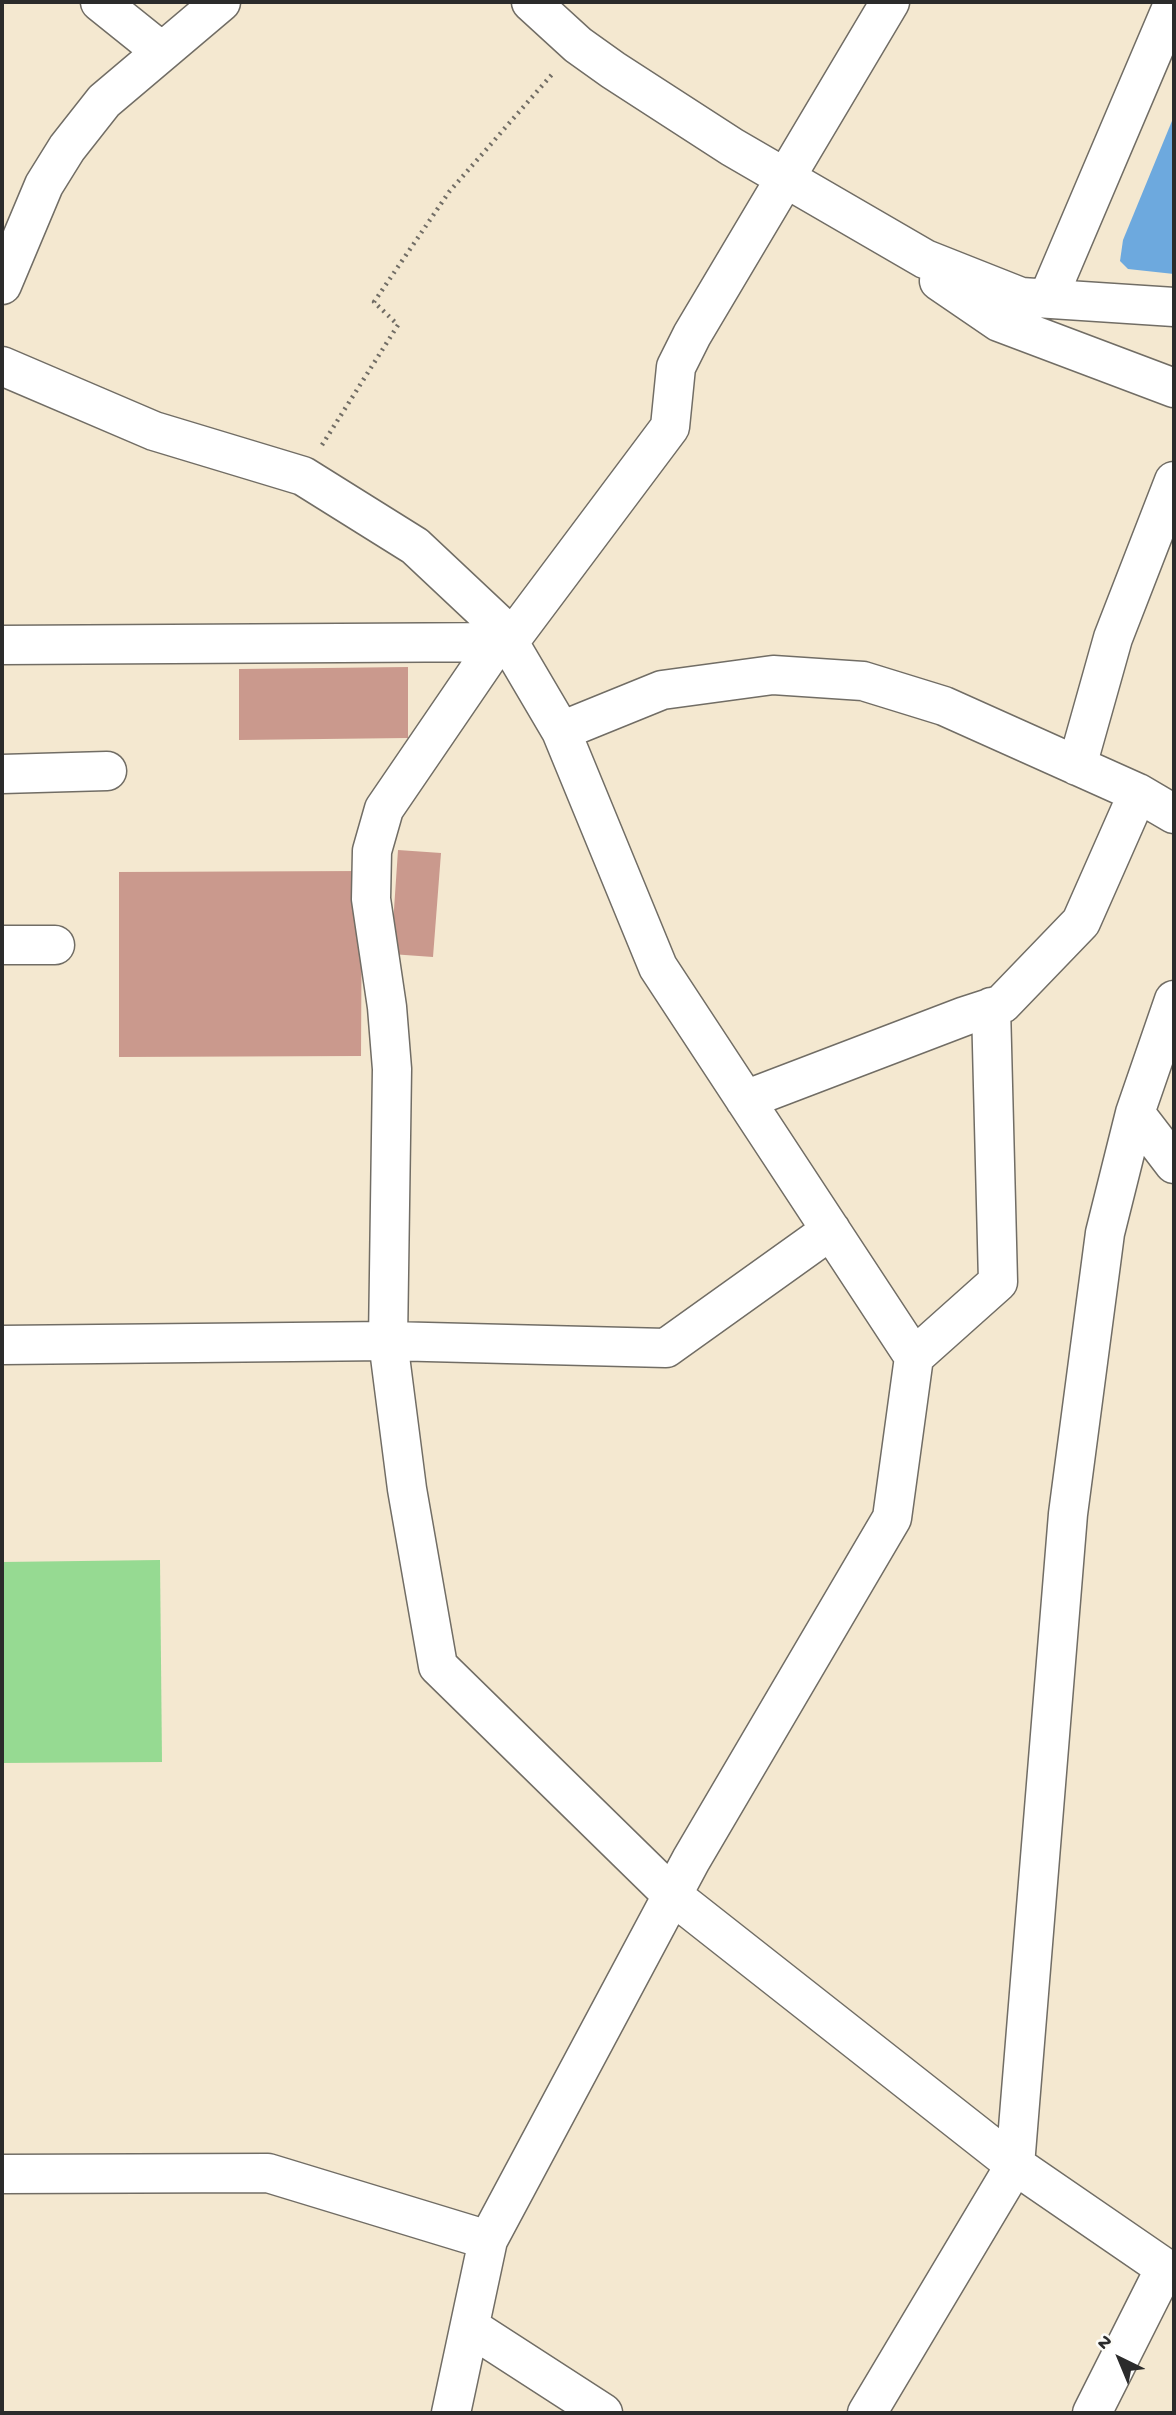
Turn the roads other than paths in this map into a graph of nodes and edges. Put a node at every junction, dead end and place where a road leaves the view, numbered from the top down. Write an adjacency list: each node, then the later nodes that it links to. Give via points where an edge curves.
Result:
1 (100, 2): 6 (street)
2 (221, 2): 6 (street)
3 (530, 2): 7 (street, via 578,45 732,147)
4 (890, 2): 7 (street)
5 (1174, 2): 10 (street)
6 (161, 51): 9 (street, via 104,101 67,148 44,185)
7 (788, 178): 8 (street); 15 (street, via 676,367 670,426)
8 (925, 260): 10 (street, via 1021,297); 13 (street, via 934,278 999,322)
9 (2, 285)
10 (1048, 298): 11 (street)
11 (1174, 307)
12 (2, 366): 15 (street, via 154,431 303,476 415,546 498,624)
13 (1174, 388)
14 (1174, 481): 18 (street, via 1113,638)
15 (503, 642): 16 (street); 17 (street); 31 (street, via 384,809 372,851 371,899 392,1069)
16 (2, 645)
17 (561, 731): 18 (street, via 662,690 774,675 863,681 944,706); 27 (street, via 657,967)
18 (1077, 766): 21 (street)
19 (107, 771): 20 (street)
20 (2, 774)
21 (1138, 793): 22 (street); 26 (street, via 1081,922 1002,1004)
22 (1174, 814)
23 (2, 945): 24 (street)
24 (55, 945)
25 (1174, 1000): 28 (street)
26 (991, 1007): 27 (street); 33 (street, via 998,1282)
27 (745, 1100): 30 (street)
28 (1135, 1113): 29 (street); 35 (street, via 1105,1233 1068,1514)
29 (1174, 1164)
30 (831, 1230): 31 (street, via 666,1348); 33 (street)
31 (388, 1341): 32 (street); 34 (street, via 407,1489 438,1666)
32 (2, 1345)
33 (914, 1357): 34 (street, via 892,1518)
34 (672, 1895): 35 (street); 37 (street)
35 (1015, 2165): 38 (street); 42 (street)
36 (2, 2174): 37 (street, via 268,2173)
37 (488, 2240): 39 (street)
38 (1170, 2270): 43 (street)
39 (470, 2327): 40 (street); 41 (street)
40 (451, 2413)
41 (603, 2413)
42 (867, 2413)
43 (1092, 2413)

